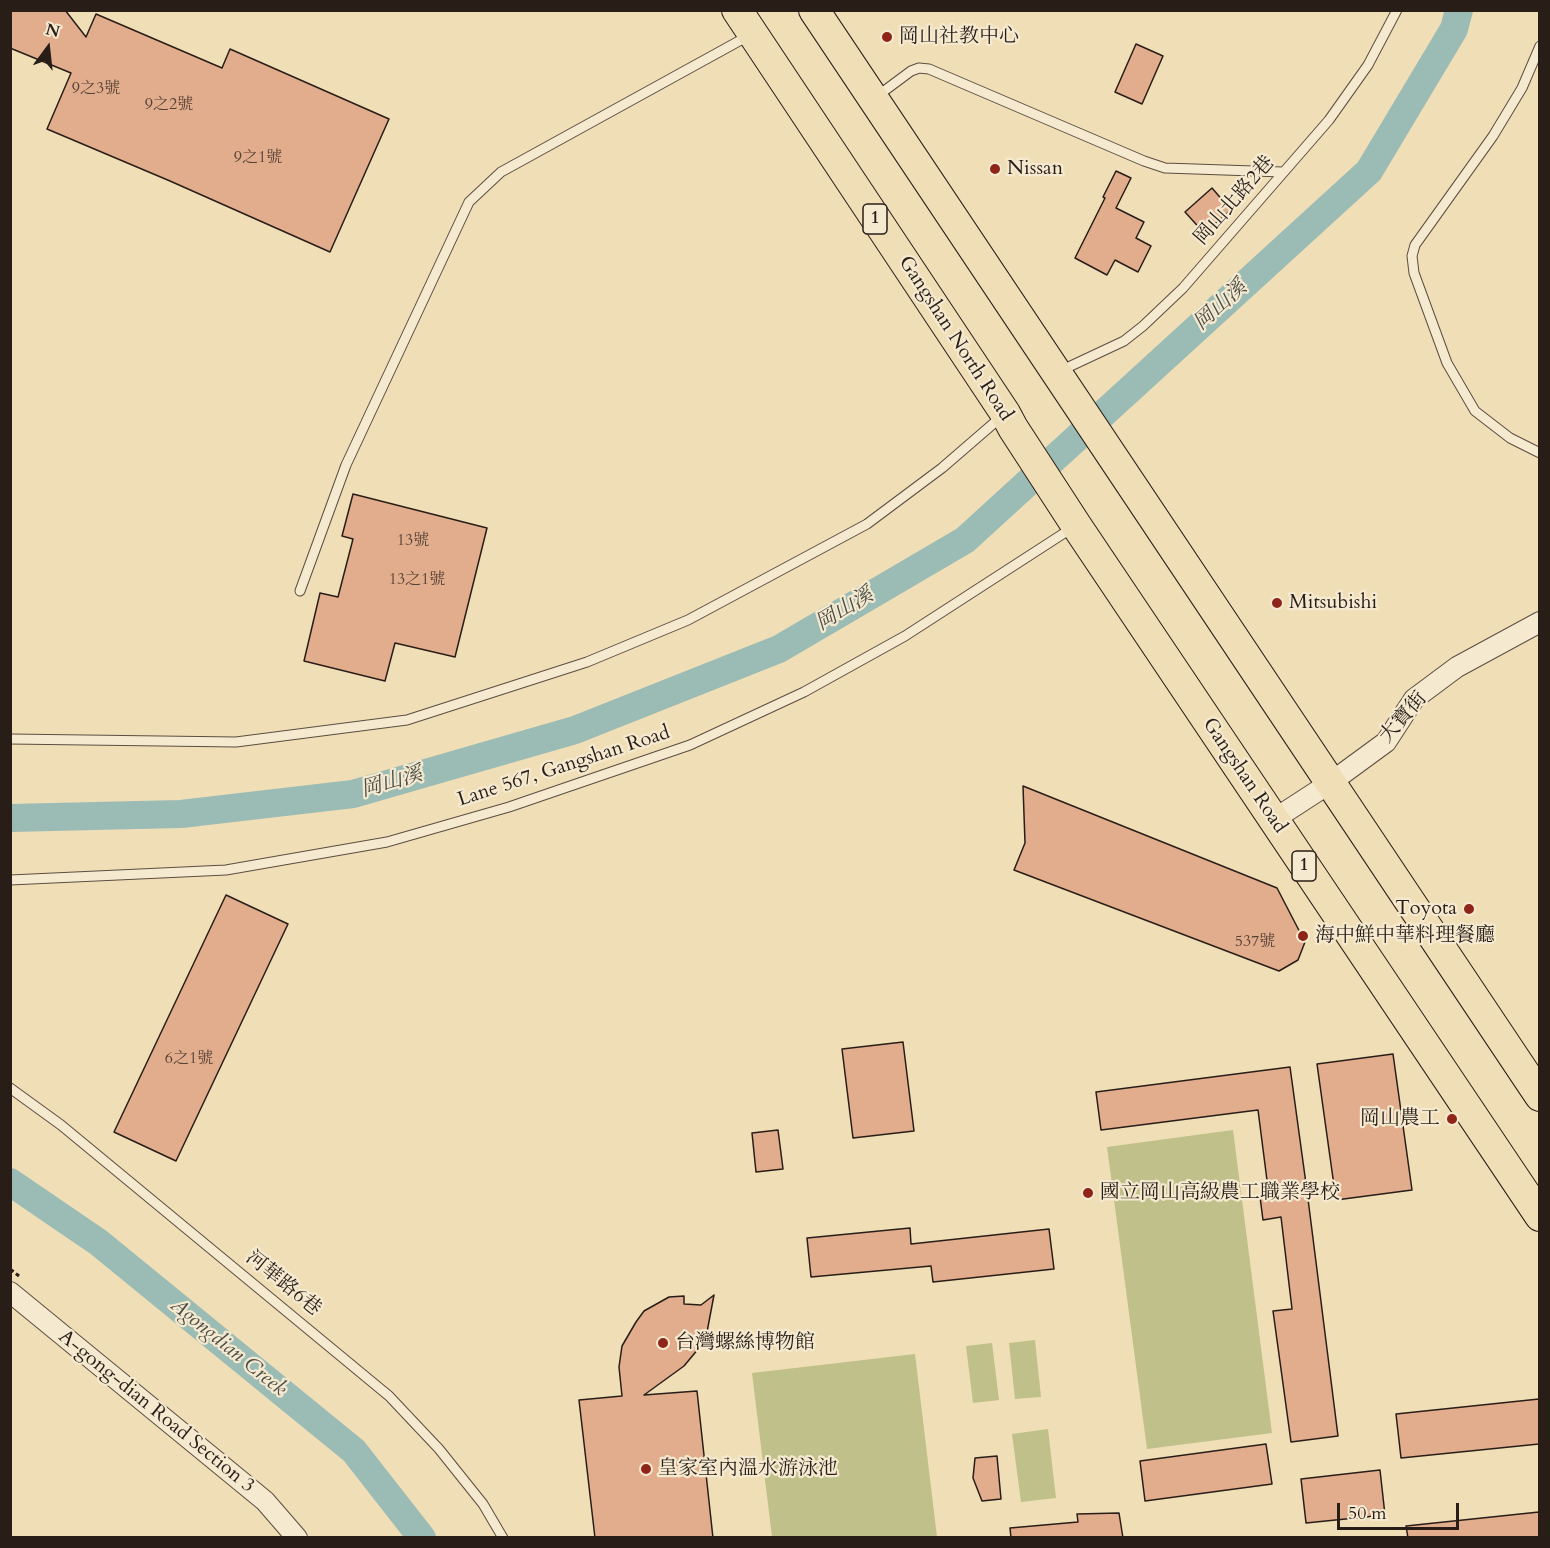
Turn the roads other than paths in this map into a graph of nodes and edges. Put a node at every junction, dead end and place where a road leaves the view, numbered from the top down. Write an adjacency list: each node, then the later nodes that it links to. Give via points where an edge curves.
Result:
1 (814, 10): 5 (main road)
2 (1397, 10): 6 (lane, 岡山北路2巷, via 1368,65 1329,120)
3 (745, 22): 8 (main road, Gangshan North Road / 1); 11 (lane, via 501,172 469,202 346,465)
4 (1539, 46): 9 (lane, via 1522,88 1493,136 1415,245 1412,256 1414,273 1447,363 1475,411 1510,438)
5 (874, 98): 6 (lane, via 911,71 929,69 1165,168); 7 (main road)
6 (1283, 172): 7 (lane, 岡山北路2巷, via 1183,288 1143,326 1124,341)
7 (1058, 372): 14 (main road)
8 (1009, 421): 10 (main road, 1); 13 (lane, via 867,524 688,620 587,662 407,720 236,742)
9 (1539, 453)
10 (1073, 520): 15 (main road, Gangshan Road / 1); 16 (lane, Lane 567, Gangshan Road, via 905,636 804,692 690,745 509,807 387,842 226,870)
11 (300, 591)
12 (1539, 622): 14 (street, 大寶街, via 1457,667 1414,699 1386,742)
13 (10, 739)
14 (1330, 783): 15 (street, 大寶街); 18 (main road)
15 (1273, 820): 19 (main road, Gangshan Road / 1)
16 (10, 880)
17 (10, 1088): 22 (lane, 河華路6巷, via 61,1125 389,1396 439,1449 483,1504)
18 (1539, 1096)
19 (1539, 1216)
20 (10, 1292): 21 (street, A-gong-dian Road Section 3, via 265,1502)
21 (297, 1538)
22 (503, 1538)

